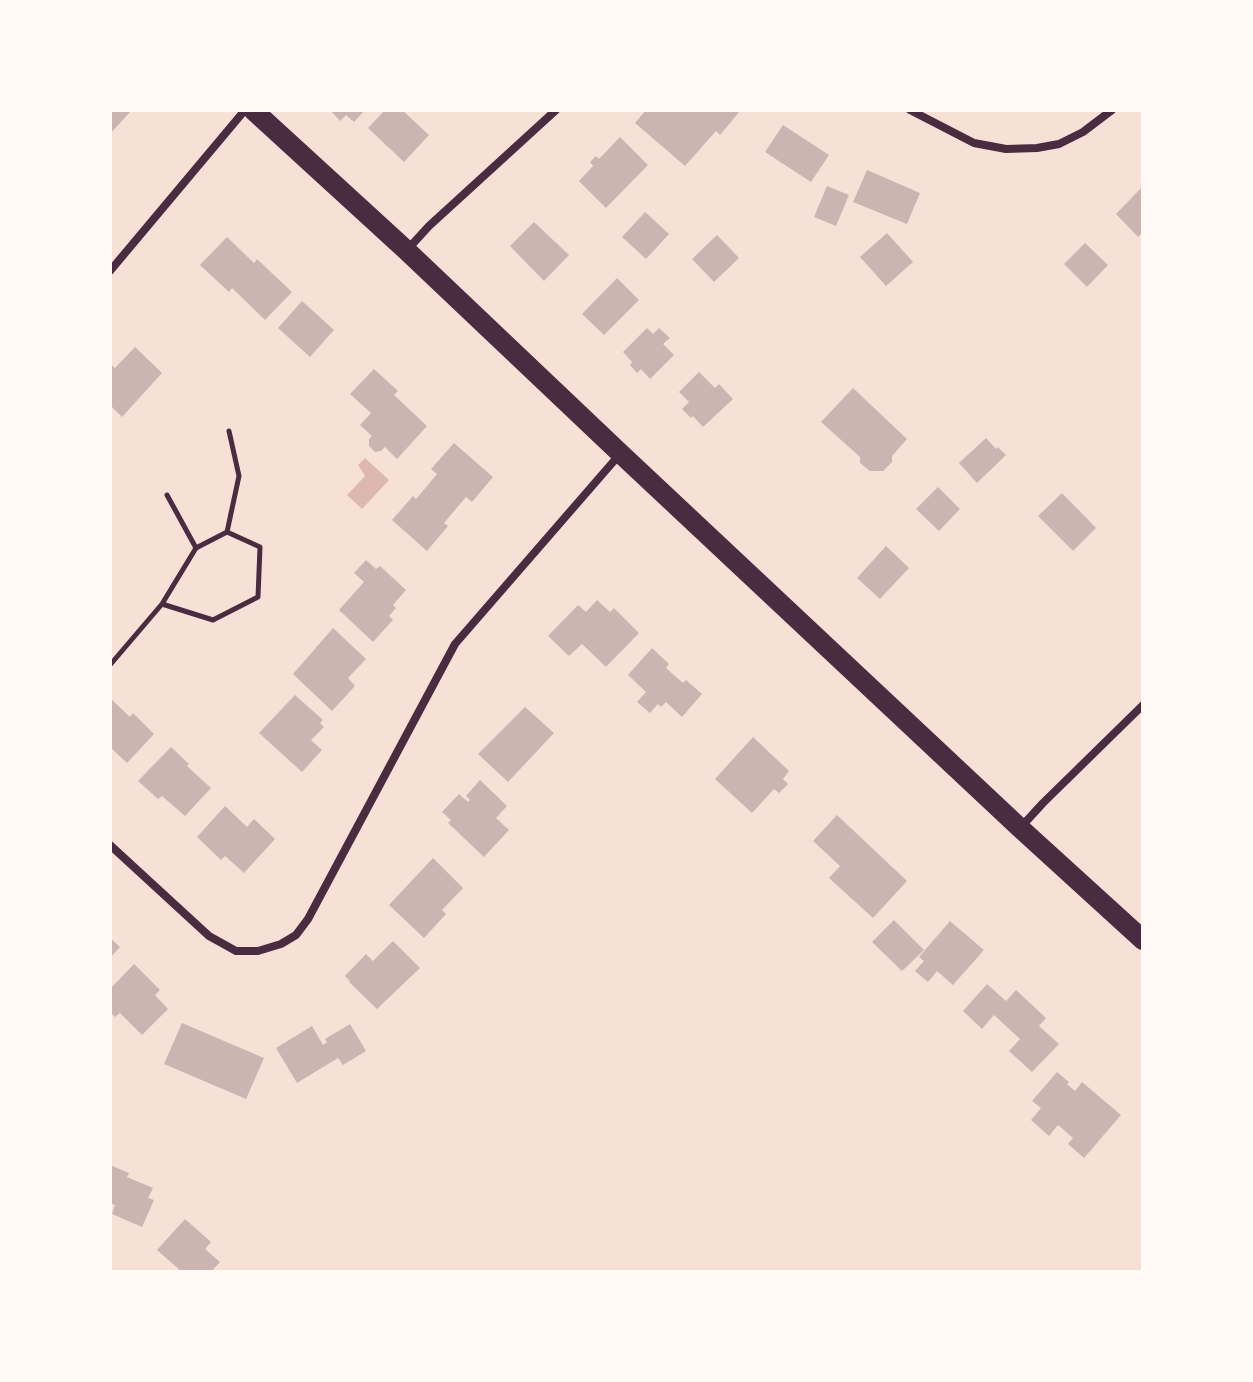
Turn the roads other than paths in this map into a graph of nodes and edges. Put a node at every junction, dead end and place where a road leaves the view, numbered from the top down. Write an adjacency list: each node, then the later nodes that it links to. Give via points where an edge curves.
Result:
1 (245, 110): 7 (street)
2 (253, 110): 6 (main road)
3 (556, 110): 6 (street)
4 (910, 110): 5 (street, via 974,143 1006,149 1059,144)
5 (1112, 110)
6 (406, 250): 8 (main road)
7 (110, 271)
8 (620, 453): 10 (main road); 11 (street, via 455,644 296,935 258,951 236,951 209,936)
9 (1143, 705): 10 (street)
10 (1020, 828): 12 (main road)
11 (110, 845)
12 (1143, 940)

